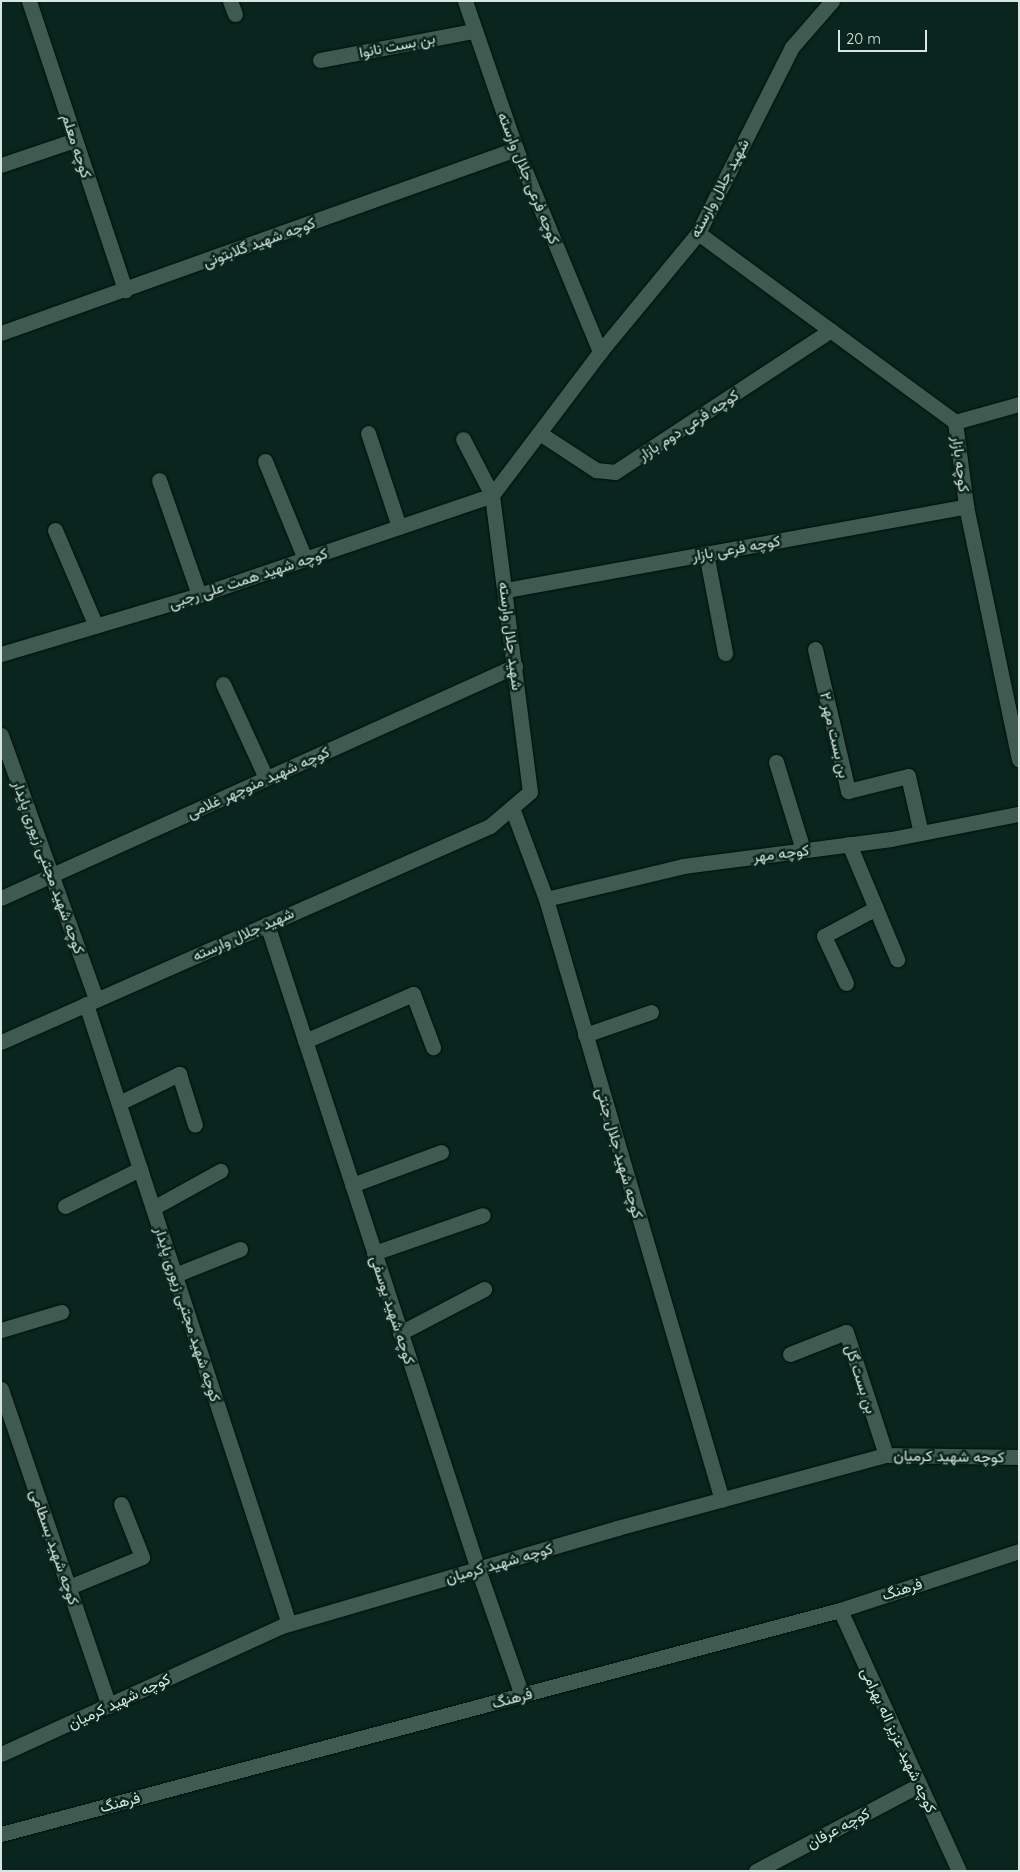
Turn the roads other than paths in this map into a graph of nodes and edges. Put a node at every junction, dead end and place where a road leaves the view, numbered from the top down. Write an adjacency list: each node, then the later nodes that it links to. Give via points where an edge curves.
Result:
1 (29, 1): 6 (street, کوچه معلم)
2 (465, 1): 4 (street, کوچه فرعی جلال وارسته)
3 (832, 1): 9 (street, شهید جلال وارسته, via 792,47)
4 (474, 31): 5 (street, بن بست نانوا); 7 (street, کوچه فرعی جلال وارسته)
5 (320, 60)
6 (75, 140): 8 (street); 10 (street, کوچه معلم)
7 (516, 149): 10 (street, کوچه شهید گلابتونی); 13 (street, کوچه فرعی جلال وارسته)
8 (1, 166)
9 (698, 233): 11 (street, کوچه بازار); 13 (street, شهید جلال وارسته)
10 (125, 290): 12 (street, کوچه شهید گلابتونی)
11 (831, 330): 15 (street, کوچه بازار); 17 (street, کوچه فرعی دوم بازار, via 615,472 596,470)
12 (1, 333)
13 (600, 352): 17 (street, شهید جلال وارسته)
14 (1019, 404): 15 (street)
15 (955, 422): 22 (street, کوچه بازار)
16 (368, 433): 23 (street)
17 (541, 434): 21 (street, شهید جلال وارسته)
18 (463, 439): 21 (street)
19 (265, 461): 26 (street)
20 (159, 480): 28 (street)
21 (492, 495): 23 (street, کوچه شهید همت علی رجبی); 27 (street, شهید جلال وارسته)
22 (966, 506): 25 (street, کوچه فرعی بازار); 35 (street, کوچه بازار)
23 (399, 527): 26 (street, کوچه شهید همت علی رجبی)
24 (55, 530): 29 (street)
25 (706, 553): 27 (street, کوچه فرعی بازار); 31 (street)
26 (305, 559): 28 (street, کوچه شهید همت علی رجبی)
27 (506, 590): 33 (street, شهید جلال وارسته)
28 (199, 595): 29 (street, کوچه شهید همت علی رجبی)
29 (96, 626): 32 (street, کوچه شهید همت علی رجبی)
30 (815, 649): 42 (street, بن بست مهر ۲, via 848,791 908,776)
31 (725, 653)
32 (1, 654)
33 (515, 666): 39 (street, کوچه شهید منوچهر غلامی); 40 (street, شهید جلال وارسته, via 530,792)
34 (223, 684): 39 (street)
35 (1015, 723): 37 (street, کوچه بازار)
36 (1, 735): 45 (street, کوچه شهید مجتبی زیوری پایدار)
37 (1019, 760)
38 (776, 762): 44 (street)
39 (266, 778): 45 (street, کوچه شهید منوچهر غلامی)
40 (512, 808): 47 (street, کوچه شهید جلال جنتی); 49 (street, شهید جلال وارسته, via 490,826)
41 (1019, 814): 42 (street, کوچه مهر)
42 (921, 833): 43 (street, کوچه مهر)
43 (849, 844): 44 (street, کوچه مهر); 48 (street)
44 (803, 850): 47 (street, کوچه مهر, via 683,866)
45 (51, 875): 46 (street, کوچه شهید منوچهر غلامی); 52 (street, کوچه شهید مجتبی زیوری پایدار)
46 (1, 898)
47 (546, 899): 54 (street, کوچه شهید جلال جنتی)
48 (876, 908): 50 (street); 51 (street, via 824,936)
49 (266, 924): 52 (street, شهید جلال وارسته); 55 (street, کوچه شهید یوسفی)
50 (898, 959)
51 (846, 983)
52 (91, 1002): 56 (street, شهید جلال وارسته); 58 (street, کوچه شهید مجتبی زیوری پایدار)
53 (651, 1012): 54 (street)
54 (585, 1035): 78 (street, کوچه شهید جلال جنتی)
55 (305, 1041): 57 (street, via 413,994); 63 (street, کوچه شهید یوسفی)
56 (1, 1042)
57 (433, 1047)
58 (119, 1103): 59 (street, via 180,1074); 61 (street, کوچه شهید مجتبی زیوری پایدار)
59 (195, 1125)
60 (441, 1152): 63 (street)
61 (140, 1169): 64 (street); 65 (street, کوچه شهید مجتبی زیوری پایدار)
62 (220, 1171): 65 (street)
63 (352, 1185): 68 (street, کوچه شهید یوسفی)
64 (65, 1206)
65 (153, 1208): 69 (street, کوچه شهید مجتبی زیوری پایدار)
66 (483, 1215): 68 (street)
67 (240, 1249): 69 (street)
68 (374, 1253): 73 (street, کوچه شهید یوسفی)
69 (175, 1275): 84 (street, کوچه شهید مجتبی زیوری پایدار)
70 (484, 1289): 73 (street)
71 (61, 1312): 72 (street)
72 (1, 1330)
73 (400, 1333): 81 (street, کوچه شهید یوسفی)
74 (790, 1354): 76 (street, بن بست گل, via 846,1332)
75 (1, 1389): 82 (street, کوچه شهید بسطامی)
76 (886, 1455): 77 (street, کوچه شهید کرمیان); 78 (street, کوچه شهید کرمیان)
77 (1019, 1457)
78 (722, 1500): 81 (street, کوچه شهید کرمیان)
79 (121, 1504): 82 (street, via 142,1557)
80 (1019, 1551): 83 (street, فرهنگ)
81 (478, 1569): 84 (street, کوچه شهید کرمیان); 85 (street, کوچه شهید یوسفی)
82 (68, 1587): 86 (street, کوچه شهید بسطامی)
83 (840, 1610): 85 (street, فرهنگ); 88 (street, کوچه شهید عزیز اله بهرامی)
84 (289, 1624): 86 (street, کوچه شهید کرمیان)
85 (522, 1695): 89 (street, فرهنگ)
86 (109, 1706): 87 (street, کوچه شهید کرمیان)
87 (1, 1754)
88 (919, 1784): 90 (street, کوچه عرفان); 91 (street, کوچه شهید عزیز اله بهرامی)
89 (1, 1834)
90 (756, 1871)
91 (959, 1871)

